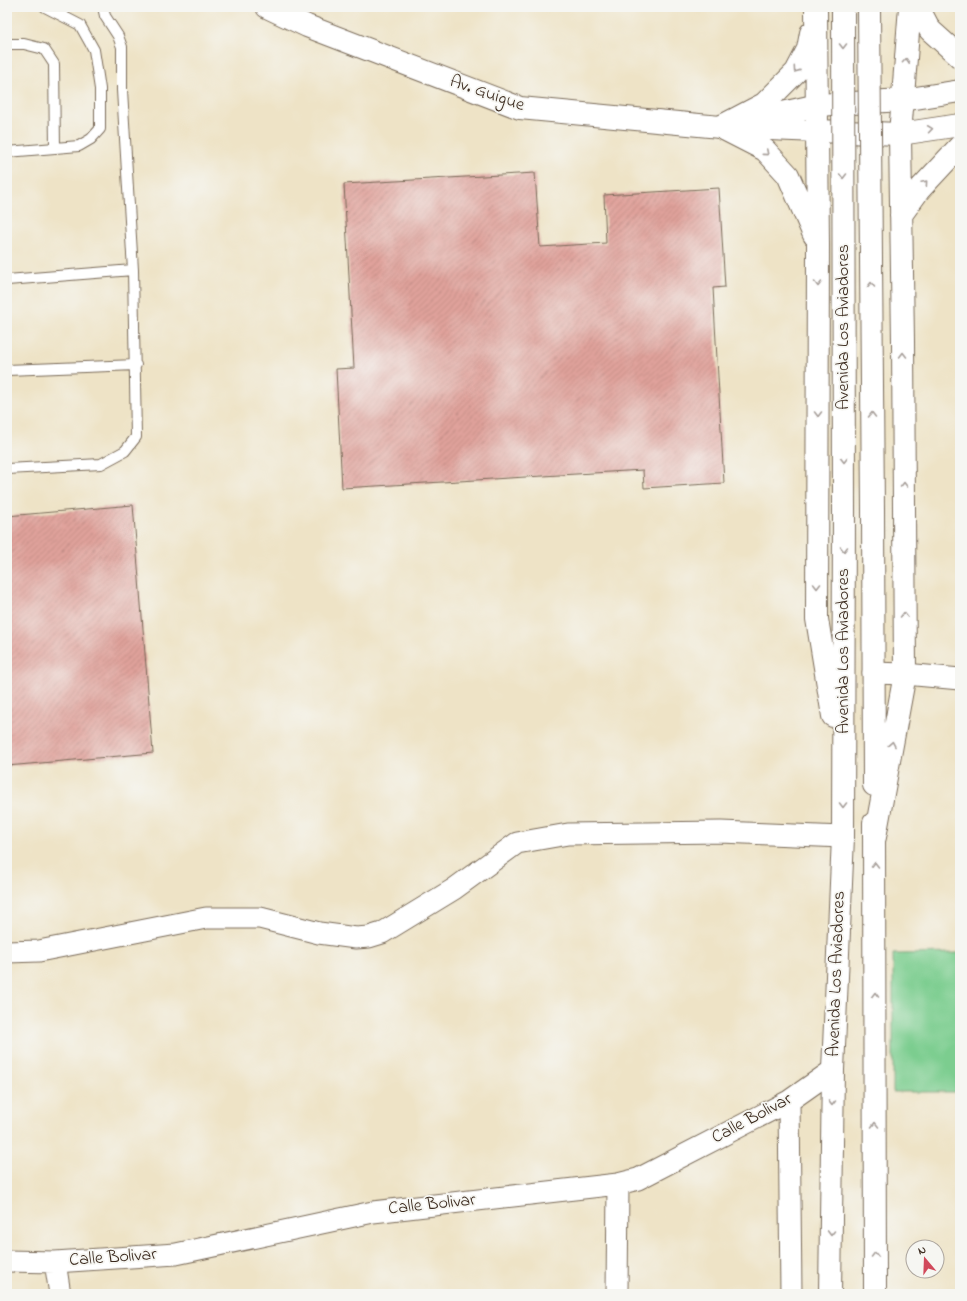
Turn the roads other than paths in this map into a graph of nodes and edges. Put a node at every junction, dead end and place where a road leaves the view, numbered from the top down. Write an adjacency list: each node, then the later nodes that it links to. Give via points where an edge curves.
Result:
1 (45, 7): 19 (lane, via 80,25 94,50 100,89 100,129 91,139 79,146)
2 (103, 7): 23 (lane, via 105,16 122,47 122,90)
3 (267, 7): 15 (main road, Av. Guigue, via 307,26 520,108)
4 (816, 7): 13 (main road); 15 (main road, one-way to 15, via 808,49 796,72 764,104)
5 (843, 7): 31 (main road, Avenida Los Aviadores, one-way to 31, bridge)
6 (869, 7): 28 (main road, Avenida Los Aviadores, one-way to 6, bridge)
7 (910, 7): 12 (main road, one-way to 7)
8 (918, 7): 10 (main road, via 930,30)
9 (7, 44): 19 (lane, via 24,44 44,49 54,64)
10 (960, 57)
11 (960, 90): 12 (main road)
12 (903, 100): 13 (main road); 17 (main road)
13 (818, 106): 15 (main road); 16 (main road)
14 (960, 125): 17 (main road, one-way to 14)
15 (720, 127): 16 (main road); 22 (main road, one-way to 22, via 765,150 788,175)
16 (817, 131): 17 (main road); 22 (main road)
17 (900, 134): 21 (main road)
18 (960, 146): 21 (main road, one-way to 18, via 919,190)
19 (55, 148): 20 (lane)
20 (7, 152)
21 (901, 215): 29 (main road, one-way to 21)
22 (818, 245): 31 (main road, one-way to 31, via 817,620)
23 (133, 270): 24 (lane); 25 (lane)
24 (7, 280)
25 (136, 365): 26 (lane); 27 (lane, via 136,437 125,451 101,464)
26 (7, 370)
27 (7, 469)
28 (873, 673): 29 (street); 33 (main road, Avenida Los Aviadores)
29 (905, 674): 30 (street); 33 (main road, one-way to 29)
30 (960, 679)
31 (843, 779): 32 (main road, Avenida Los Aviadores, one-way to 32)
32 (842, 837): 34 (street, via 721,832 568,834 517,843 454,889 382,933 369,937 356,938 319,933 260,918 206,918 39,951); 35 (main road, Avenida Los Aviadores)
33 (875, 837): 44 (main road, Avenida Los Aviadores, one-way to 33)
34 (7, 952)
35 (833, 1070): 36 (street, Calle Bolivar); 43 (main road, Avenida Los Aviadores, one-way to 43)
36 (789, 1101): 37 (street, Calle Bolivar, via 638,1179); 42 (street)
37 (618, 1184): 39 (street, Calle Bolivar, via 373,1212 176,1254); 41 (street)
38 (7, 1261): 39 (street, Calle Bolivar)
39 (55, 1262): 40 (street)
40 (60, 1294)
41 (617, 1294)
42 (790, 1294)
43 (830, 1294)
44 (875, 1294)

